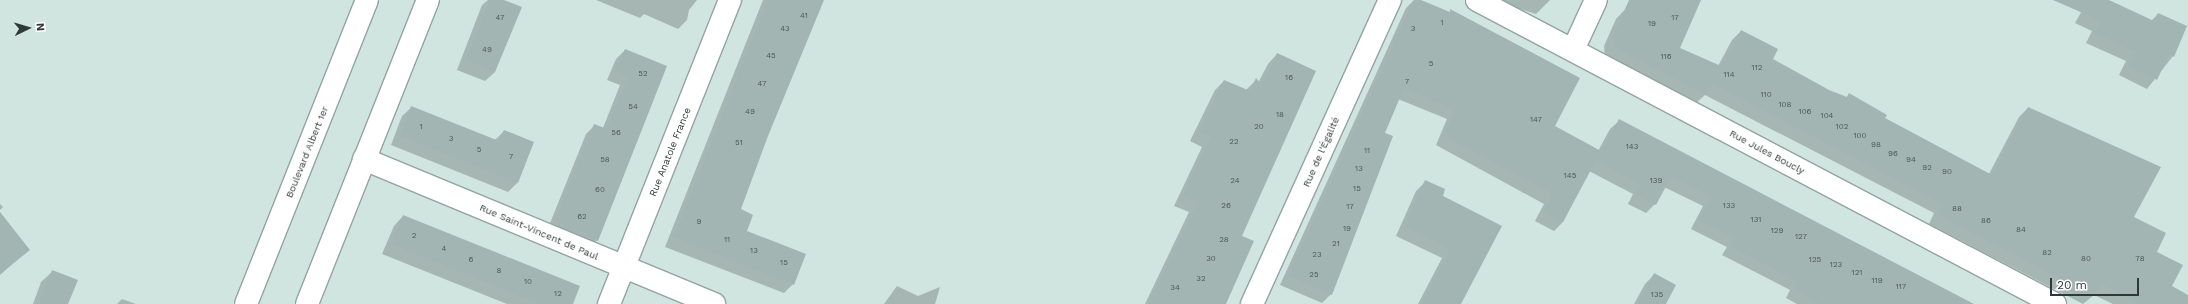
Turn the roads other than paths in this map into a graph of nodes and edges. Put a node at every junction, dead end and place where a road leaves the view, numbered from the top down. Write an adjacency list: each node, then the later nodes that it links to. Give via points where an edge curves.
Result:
1 (367, 0): 10 (street, Boulevard Albert 1er)
2 (428, 0): 8 (street)
3 (730, 0): 9 (street, Rue Anatole France)
4 (1390, 0): 14 (street, Rue de l'Égalité)
5 (1477, 0): 7 (street, Rue Jules Boucly)
6 (1596, 0): 7 (street)
7 (1573, 50): 15 (street, Rue Jules Boucly)
8 (364, 159): 9 (street, Rue Saint-Vincent de Paul); 11 (street)
9 (624, 267): 12 (street, Rue Anatole France); 13 (street, Rue Saint-Vincent de Paul)
10 (246, 304)
11 (307, 304)
12 (609, 304)
13 (714, 304)
14 (1252, 304)
15 (2055, 304)

